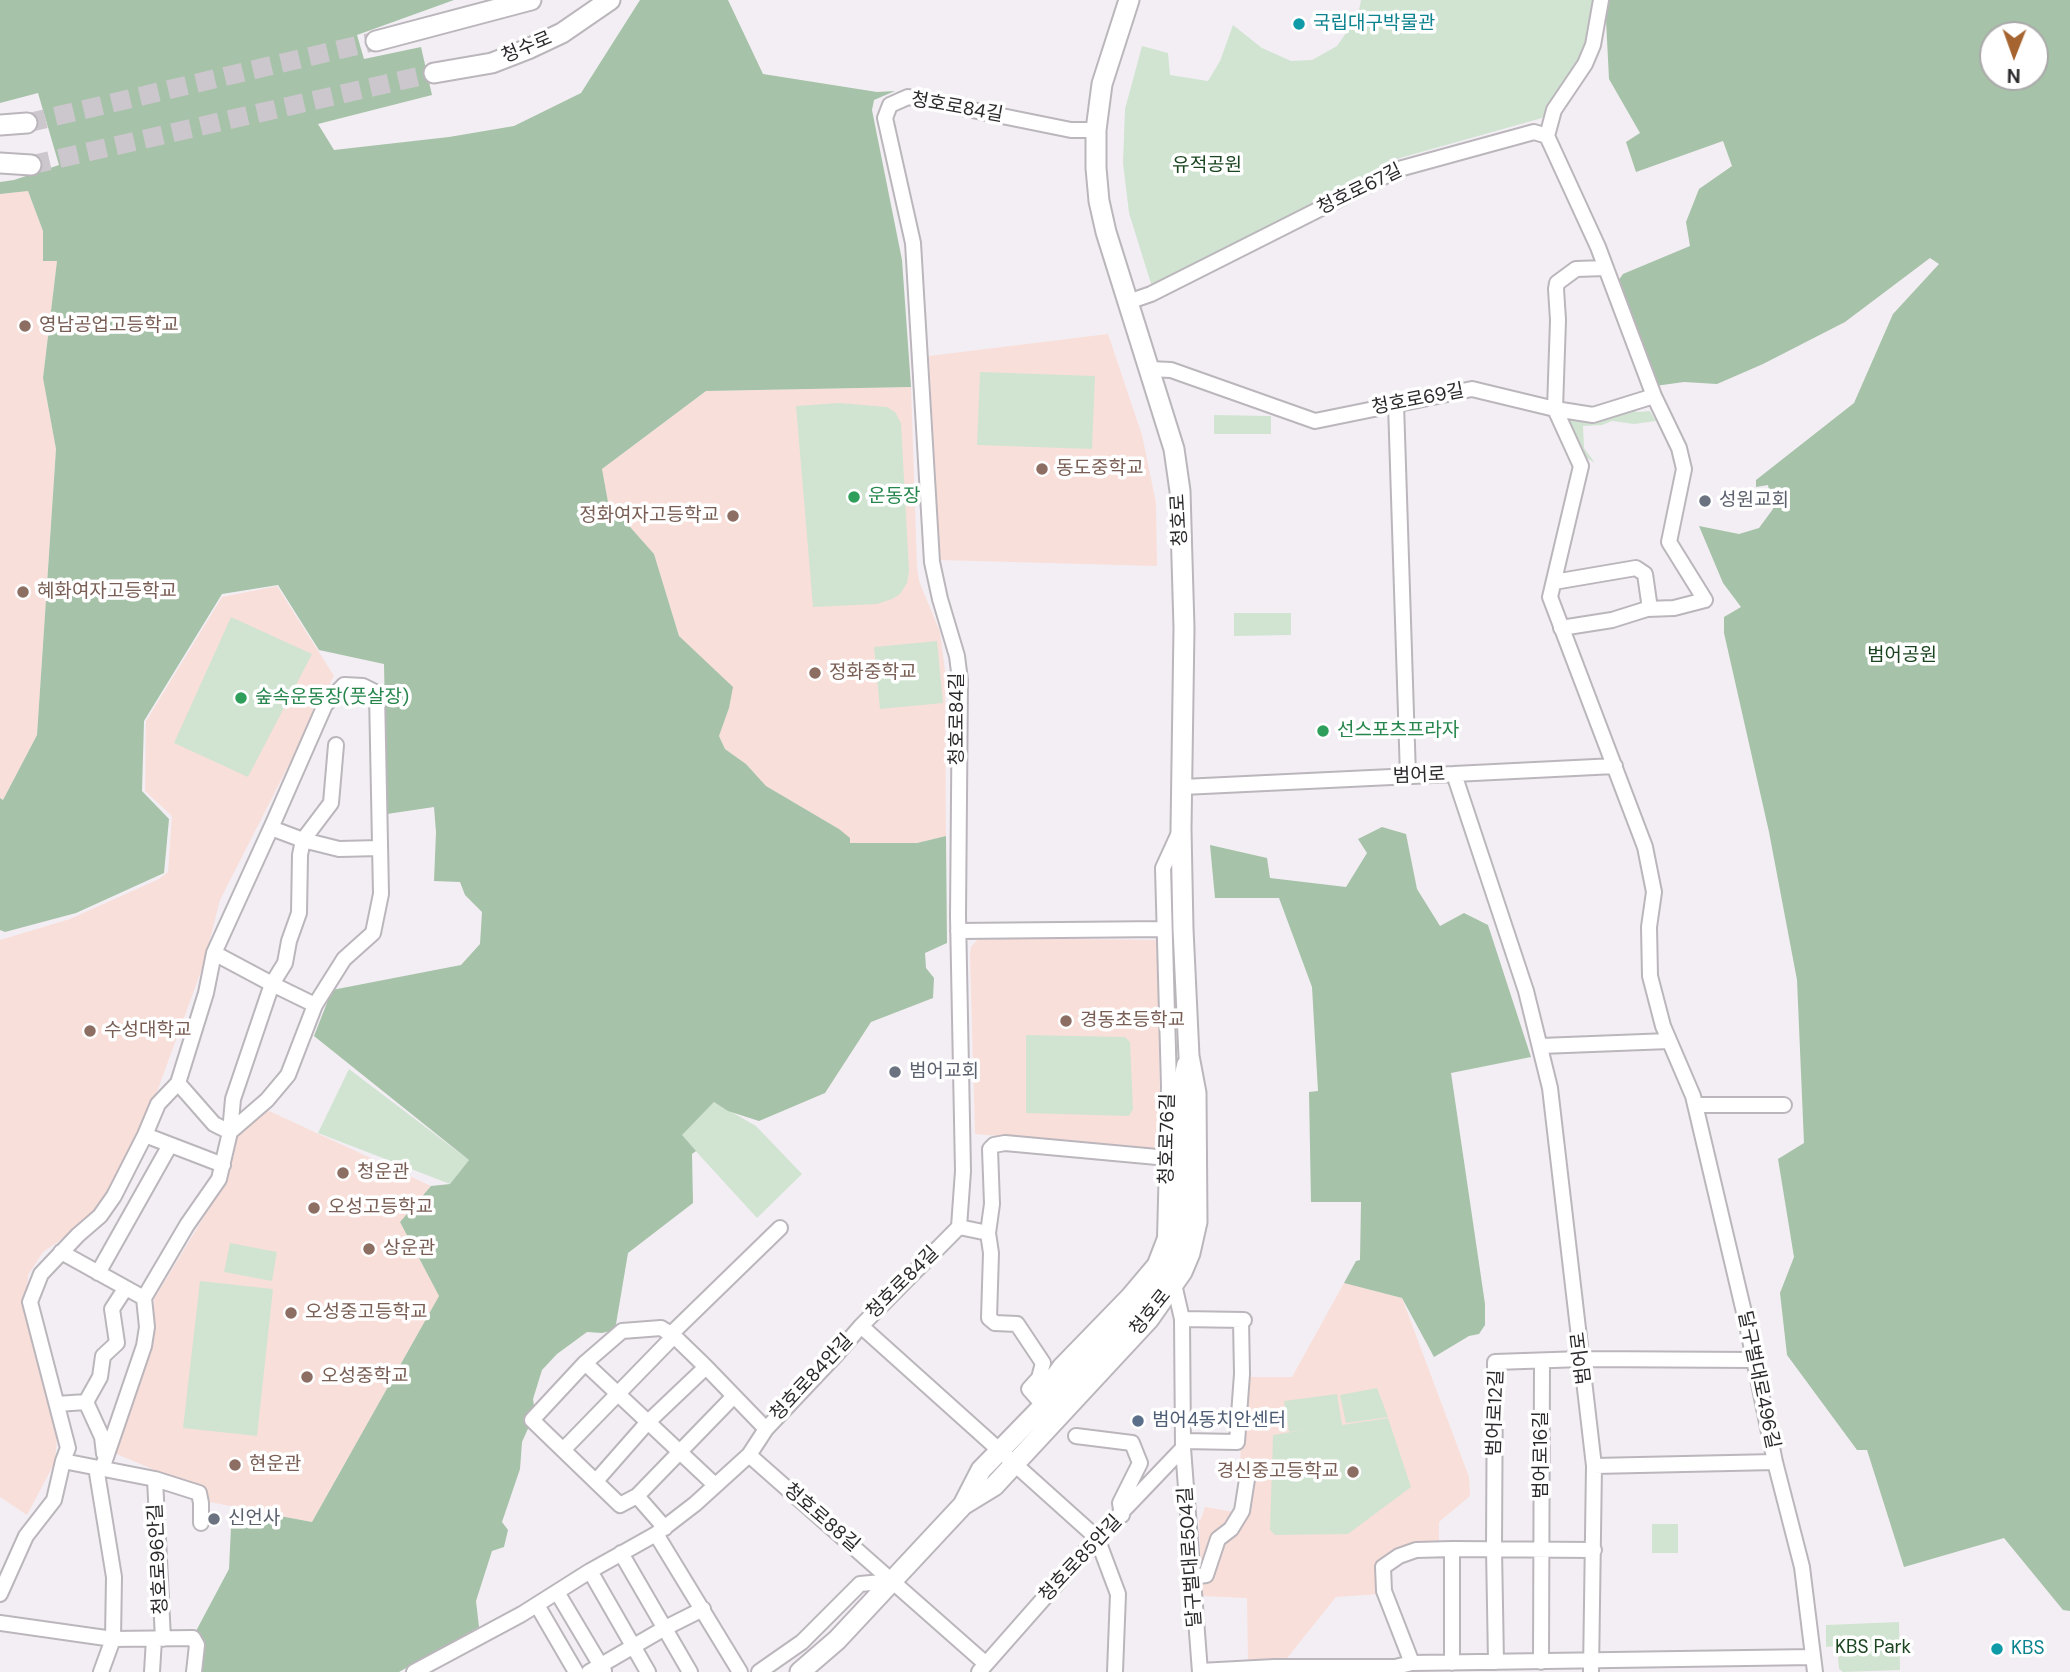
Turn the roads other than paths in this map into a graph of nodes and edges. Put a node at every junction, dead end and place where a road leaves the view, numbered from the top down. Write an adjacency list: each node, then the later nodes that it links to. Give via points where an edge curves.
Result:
1 (531, 0): 5 (main road)
2 (610, 0): 6 (main road, 청수로, via 562,33 528,49 492,63)
3 (1129, 0): 9 (main road, 청호로, via 1102,84)
4 (1601, 0): 10 (street, via 1593,45 1554,110)
5 (376, 41)
6 (434, 73)
7 (27, 123): 8 (main road)
8 (0, 125)
9 (1096, 130): 14 (main road, 청호로, via 1099,201); 32 (street, 청호로84길, via 1071,130 908,97 898,99 886,111 886,129 913,243 932,562 960,680)
10 (1547, 136): 13 (street); 14 (street, 청호로67길, via 1534,132 1399,169)
11 (0, 163): 12 (main road)
12 (31, 165)
13 (1605, 268): 16 (street); 18 (street, via 1576,270 1557,283)
14 (1128, 302): 15 (main road, 청호로)
15 (1149, 369): 17 (street, 청호로69길, via 1171,370 1315,421); 26 (main road, 청호로, via 1174,449 1180,491)
16 (1654, 396): 18 (street, 청호로69길, via 1593,415); 20 (street, via 1684,469 1669,542 1705,600)
17 (1396, 404): 18 (street, 청호로69길, via 1472,390); 25 (street)
18 (1555, 409): 19 (street, via 1581,466)
19 (1553, 582): 20 (street, via 1636,568 1645,574); 21 (street, via 1550,597)
20 (1650, 609): 21 (street)
21 (1561, 628): 23 (street)
22 (336, 745): 29 (street, via 331,803)
23 (1615, 766): 24 (street); 36 (street, 달구벌대로496길, via 1646,847 1654,892 1650,976)
24 (1454, 774): 25 (street, 범어로); 37 (street, 범어로)
25 (1408, 776): 26 (street, 범어로)
26 (1183, 787): 28 (main road, 청호로)
27 (271, 828): 29 (street); 30 (street, via 325,705 344,685 363,686 377,693); 33 (street)
28 (1181, 829): 31 (street, 청호로76길, via 1163,868); 38 (main road, 청호로)
29 (303, 840): 30 (street, via 339,849); 34 (street, via 299,913 285,963)
30 (380, 848): 35 (street, via 381,894 373,933 344,959)
31 (1164, 929): 32 (street); 45 (street, 청호로76길)
32 (958, 931): 47 (street, 청호로84길)
33 (214, 953): 34 (street); 39 (street)
34 (272, 984): 35 (street); 42 (street, via 233,1099)
35 (315, 1005): 42 (street, via 288,1074 267,1100)
36 (1669, 1041): 37 (street); 40 (street, 달구벌대로496길)
37 (1541, 1046): 58 (street, 범어로)
38 (1189, 1056): 52 (main road, 청호로, via 1196,1094 1197,1222 1185,1266); 66 (main road, 청호로, via 1180,1093 1180,1224 1174,1250 1154,1291)
39 (178, 1083): 42 (street, via 214,1124); 43 (street, via 158,1104)
40 (1695, 1105): 41 (street); 59 (street, 달구벌대로496길)
41 (1784, 1105)
42 (230, 1132): 46 (street)
43 (145, 1135): 44 (street); 50 (street, via 100,1216)
44 (170, 1145): 46 (street); 51 (street)
45 (1168, 1158): 49 (street, via 994,1145 990,1149); 66 (street, 청호로76길, via 1165,1238 1155,1264 1060,1366)
46 (223, 1165): 54 (street, via 219,1179)
47 (960, 1227): 49 (street); 56 (street, 청호로84길)
48 (780, 1228): 57 (street)
49 (988, 1233): 66 (street, via 989,1318 995,1323 1017,1324 1043,1363 1039,1378 1029,1389)
50 (61, 1252): 51 (street); 67 (street, via 41,1274 30,1302)
51 (98, 1273): 53 (street)
52 (1174, 1284): 55 (street, 달구벌대로504길); 75 (main road, 청호로, via 1149,1319)
53 (125, 1289): 54 (street); 65 (street, via 112,1309 117,1343 103,1356 100,1377)
54 (144, 1298): 78 (street, via 144,1346)
55 (1182, 1319): 71 (street, 달구벌대로504길); 71 (street, via 1242,1320 1237,1442)
56 (861, 1325): 69 (street, 청호로84안길); 75 (street, 청호로84길)
57 (672, 1335): 61 (street, via 661,1328 622,1331); 62 (street, 청호로84안길); 63 (street)
58 (1583, 1359): 59 (street, 범어로12길); 60 (street, 범어로12길); 79 (street, 범어로)
59 (1754, 1360): 77 (street, 달구벌대로496길)
60 (1542, 1361): 90 (street, 범어로12길, via 1495,1362); 91 (street, 범어로16길)
61 (585, 1363): 63 (street); 72 (street, via 532,1420)
62 (706, 1367): 64 (street, 청호로84안길); 68 (street)
63 (617, 1394): 68 (street); 72 (street)
64 (734, 1396): 69 (street, 청호로84안길); 73 (street)
65 (86, 1402): 67 (street); 78 (street, via 103,1437)
66 (1041, 1402): 75 (main road, 청호로)
67 (57, 1404): 76 (street, via 68,1448)
68 (647, 1423): 73 (street); 82 (street)
69 (766, 1429): 74 (street)
70 (1076, 1436): 85 (street, via 1132,1443 1140,1463 1120,1503)
71 (1183, 1445): 85 (street, 청호로85안길); 95 (street, 달구벌대로504길)
72 (564, 1449): 82 (street)
73 (679, 1453): 83 (street); 84 (street)
74 (749, 1455): 83 (street); 96 (street, 청호로88길)
75 (1008, 1456): 88 (street, 청호로84길); 96 (main road, 청호로, via 994,1486 962,1505)
76 (63, 1461): 78 (street, 청호로96안길); 98 (street, via 54,1500 26,1536)
77 (1775, 1462): 79 (street); 110 (street, 달구벌대로496길, via 1801,1567)
78 (103, 1463): 81 (street, 청호로96안길); 103 (street, via 97,1473 114,1577)
79 (1594, 1466): 92 (street, 범어로)
80 (1248, 1472): 95 (street, via 1242,1511 1218,1539 1206,1575)
81 (155, 1479): 86 (street, 청호로96안길, via 199,1493); 104 (street, 청호로96안길)
82 (596, 1480): 84 (street, via 620,1505)
83 (715, 1485): 87 (street)
84 (637, 1496): 87 (street)
85 (1122, 1515): 88 (street, 청호로85안길)
86 (201, 1523)
87 (661, 1531): 93 (street); 100 (street)
88 (1097, 1538): 112 (street, 청호로85안길); 124 (street, via 1118,1594)
89 (1452, 1549): 90 (street); 108 (street, via 1416,1550 1383,1567 1384,1591); 109 (street)
90 (1494, 1549): 91 (street); 106 (street)
91 (1542, 1550): 92 (street); 107 (street, 범어로16길)
92 (1594, 1550): 111 (street, 범어로)
93 (621, 1553): 94 (street); 102 (street)
94 (590, 1571): 97 (street); 105 (street)
95 (1192, 1577): 125 (street, 달구벌대로504길)
96 (893, 1581): 112 (street); 122 (street, via 860,1584 802,1642); 123 (main road, 청호로)
97 (557, 1592): 99 (street); 113 (street)
98 (0, 1594)
99 (537, 1605): 117 (street); 118 (street)
100 (703, 1609): 102 (street); 121 (street)
101 (0, 1623): 103 (street)
102 (665, 1628): 105 (street); 120 (street)
103 (113, 1639): 104 (street); 114 (street)
104 (159, 1639): 115 (street, 청호로96안길); 116 (street, via 193,1638 197,1645)
105 (634, 1646): 113 (street); 119 (street)
106 (1496, 1662): 107 (street); 109 (street)
107 (1541, 1662): 111 (street)
108 (1412, 1663): 109 (street); 125 (street)
109 (1451, 1663)
110 (1814, 1665): 111 (street, 달구벌대로496길)
111 (1591, 1667)
112 (983, 1668)
113 (598, 1670)
114 (101, 1672)
115 (152, 1672)
116 (194, 1672)
117 (415, 1672)
118 (576, 1672)
119 (648, 1672)
120 (690, 1672)
121 (740, 1672)
122 (759, 1672)
123 (800, 1672)
124 (1115, 1672)
125 (1200, 1672)

